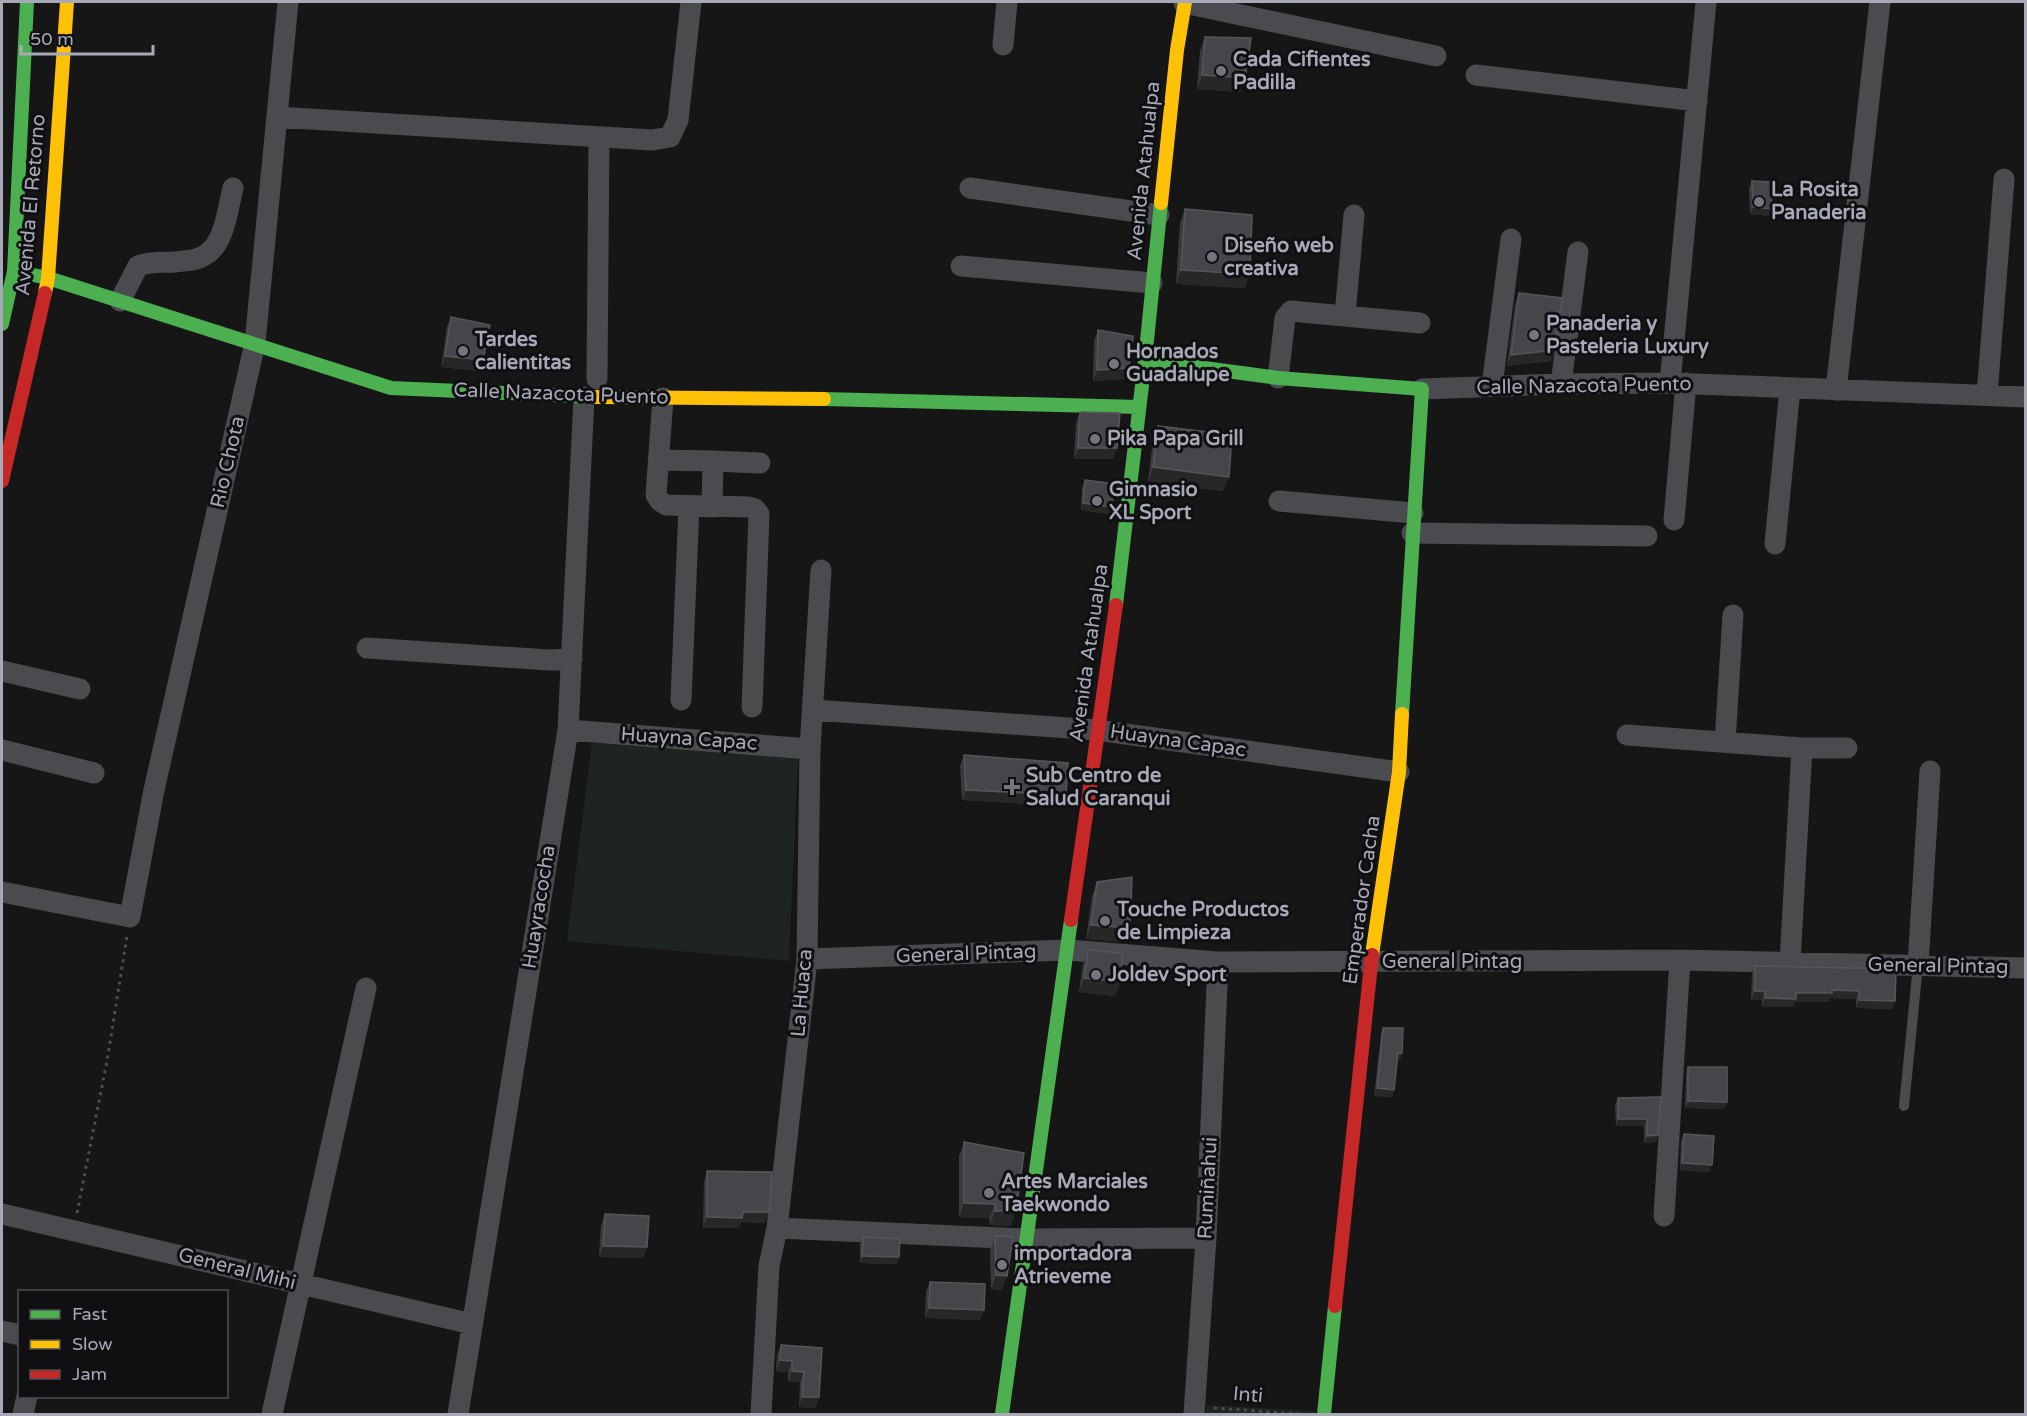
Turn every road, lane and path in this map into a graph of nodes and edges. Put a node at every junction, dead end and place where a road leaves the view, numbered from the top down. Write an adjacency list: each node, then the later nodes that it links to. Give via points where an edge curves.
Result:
1 (27, 2): 23 (street, Avenida El Retorno)
2 (67, 2): 24 (street, Avenida El Retorno)
3 (288, 2): 13 (street, Rio Chota)
4 (691, 2): 14 (street, via 678,120 670,137 652,140)
5 (1007, 2): 9 (street)
6 (1185, 2): 10 (street); 18 (street, Avenida Atahualpa)
7 (1706, 2): 12 (street)
8 (1880, 2): 39 (street)
9 (1003, 45)
10 (1436, 57)
11 (1476, 75): 12 (street)
12 (1697, 101): 34 (street)
13 (277, 117): 14 (street); 30 (street, Rio Chota)
14 (599, 136): 33 (street)
15 (2004, 179): 40 (street)
16 (233, 188): 26 (street, via 214,248 200,258 138,266)
17 (970, 188): 18 (street)
18 (1160, 215): 25 (street, Avenida Atahualpa)
19 (1354, 215): 27 (street)
20 (1511, 240): 36 (street)
21 (1578, 252): 35 (street)
22 (961, 266): 25 (street)
23 (8, 269): 24 (street, Calle Nazacota Puento); 29 (street, Avenida El Retorno)
24 (48, 278): 26 (street, Calle Nazacota Puento); 48 (street, Avenida El Retorno)
25 (1152, 283): 31 (street, Avenida Atahualpa)
26 (120, 301): 30 (street, Calle Nazacota Puento)
27 (1345, 315): 28 (street); 32 (street, via 1291,311 1285,318)
28 (1420, 323)
29 (2, 324)
30 (255, 342): 41 (street, Calle Nazacota Puento, via 391,388); 77 (street, Rio Chota, via 154,790)
31 (1145, 360): 32 (street, Calle Nazacota Puento); 44 (street, Avenida Atahualpa)
32 (1278, 378): 38 (street, Calle Nazacota Puento)
33 (597, 379)
34 (1678, 383): 35 (street, Calle Nazacota Puento); 37 (street, Calle Nazacota Puento); 52 (street)
35 (1561, 384): 36 (street, Calle Nazacota Puento)
36 (1492, 386): 38 (street, Calle Nazacota Puento)
37 (1790, 388): 39 (street, Calle Nazacota Puento); 55 (street)
38 (1422, 389): 53 (street, Emperador Cacha)
39 (1836, 390): 40 (street, Calle Nazacota Puento)
40 (1987, 395): 42 (street, Calle Nazacota Puento)
41 (584, 397): 43 (street, Calle Nazacota Puento); 59 (street, Huayracocha)
42 (2025, 397)
43 (663, 398): 44 (street, Calle Nazacota Puento); 45 (street)
44 (1139, 407): 66 (street, Avenida Atahualpa)
45 (659, 460): 46 (street); 50 (street, via 660,501)
46 (712, 461): 47 (street); 51 (street)
47 (760, 463)
48 (2, 481)
49 (1279, 501): 53 (street)
50 (689, 506): 51 (street); 62 (street)
51 (712, 507): 63 (street, via 749,507 759,514)
52 (1674, 520)
53 (1413, 523): 54 (street); 74 (street, Emperador Cacha)
54 (1647, 536)
55 (1775, 544)
56 (821, 570): 64 (street, La Huaca)
57 (1733, 615): 68 (street)
58 (367, 648): 59 (street)
59 (572, 659): 65 (street, Huayracocha)
60 (2, 671): 61 (street)
61 (80, 689)
62 (681, 700)
63 (752, 707)
64 (813, 710): 66 (street, Huayna Capac); 71 (street, La Huaca)
65 (568, 730): 71 (street, Huayna Capac); 95 (street, Huayracocha)
66 (1097, 730): 74 (street, Huayna Capac); 78 (street, Avenida Atahualpa)
67 (1627, 735): 68 (street)
68 (1725, 742): 69 (street)
69 (1802, 748): 70 (street); 83 (street)
70 (1847, 748)
71 (810, 749): 79 (street, La Huaca)
72 (2, 750): 75 (street)
73 (1930, 771): 84 (street)
74 (1399, 772): 82 (street, Emperador Cacha)
75 (94, 773)
76 (2, 892): 77 (street)
77 (130, 917): 91 (path)
78 (1068, 950): 79 (street, General Pintag); 81 (street, General Pintag); 93 (street, Avenida Atahualpa)
79 (807, 959): 90 (street, La Huaca)
80 (1680, 960): 82 (street, General Pintag); 83 (street, General Pintag); 89 (street)
81 (1218, 962): 82 (street, General Pintag); 92 (street, Rumiñahui)
82 (1371, 962): 106 (street, Emperador Cacha)
83 (1790, 962): 84 (street, General Pintag)
84 (1918, 965): 85 (street, General Pintag); 87 (lane)
85 (2025, 968)
86 (366, 988): 94 (street)
87 (1904, 1106)
88 (2, 1214): 91 (street, General Mihi)
89 (1664, 1216)
90 (777, 1228): 93 (street); 103 (street, La Huaca, via 769,1266)
91 (74, 1229): 94 (street, General Mihi)
92 (1206, 1238): 93 (street); 99 (street, Rumiñahui)
93 (1026, 1239): 104 (street, Avenida Atahualpa)
94 (299, 1284): 95 (street, General Mihi); 101 (street)
95 (472, 1324): 102 (street, Huayracocha)
96 (2, 1330): 97 (street)
97 (18, 1334)
98 (27, 1398): 100 (street)
99 (1194, 1410): 105 (path, Inti)
100 (23, 1414)
101 (272, 1414)
102 (458, 1414)
103 (761, 1414)
104 (1002, 1414)
105 (1299, 1414)
106 (1324, 1414)

